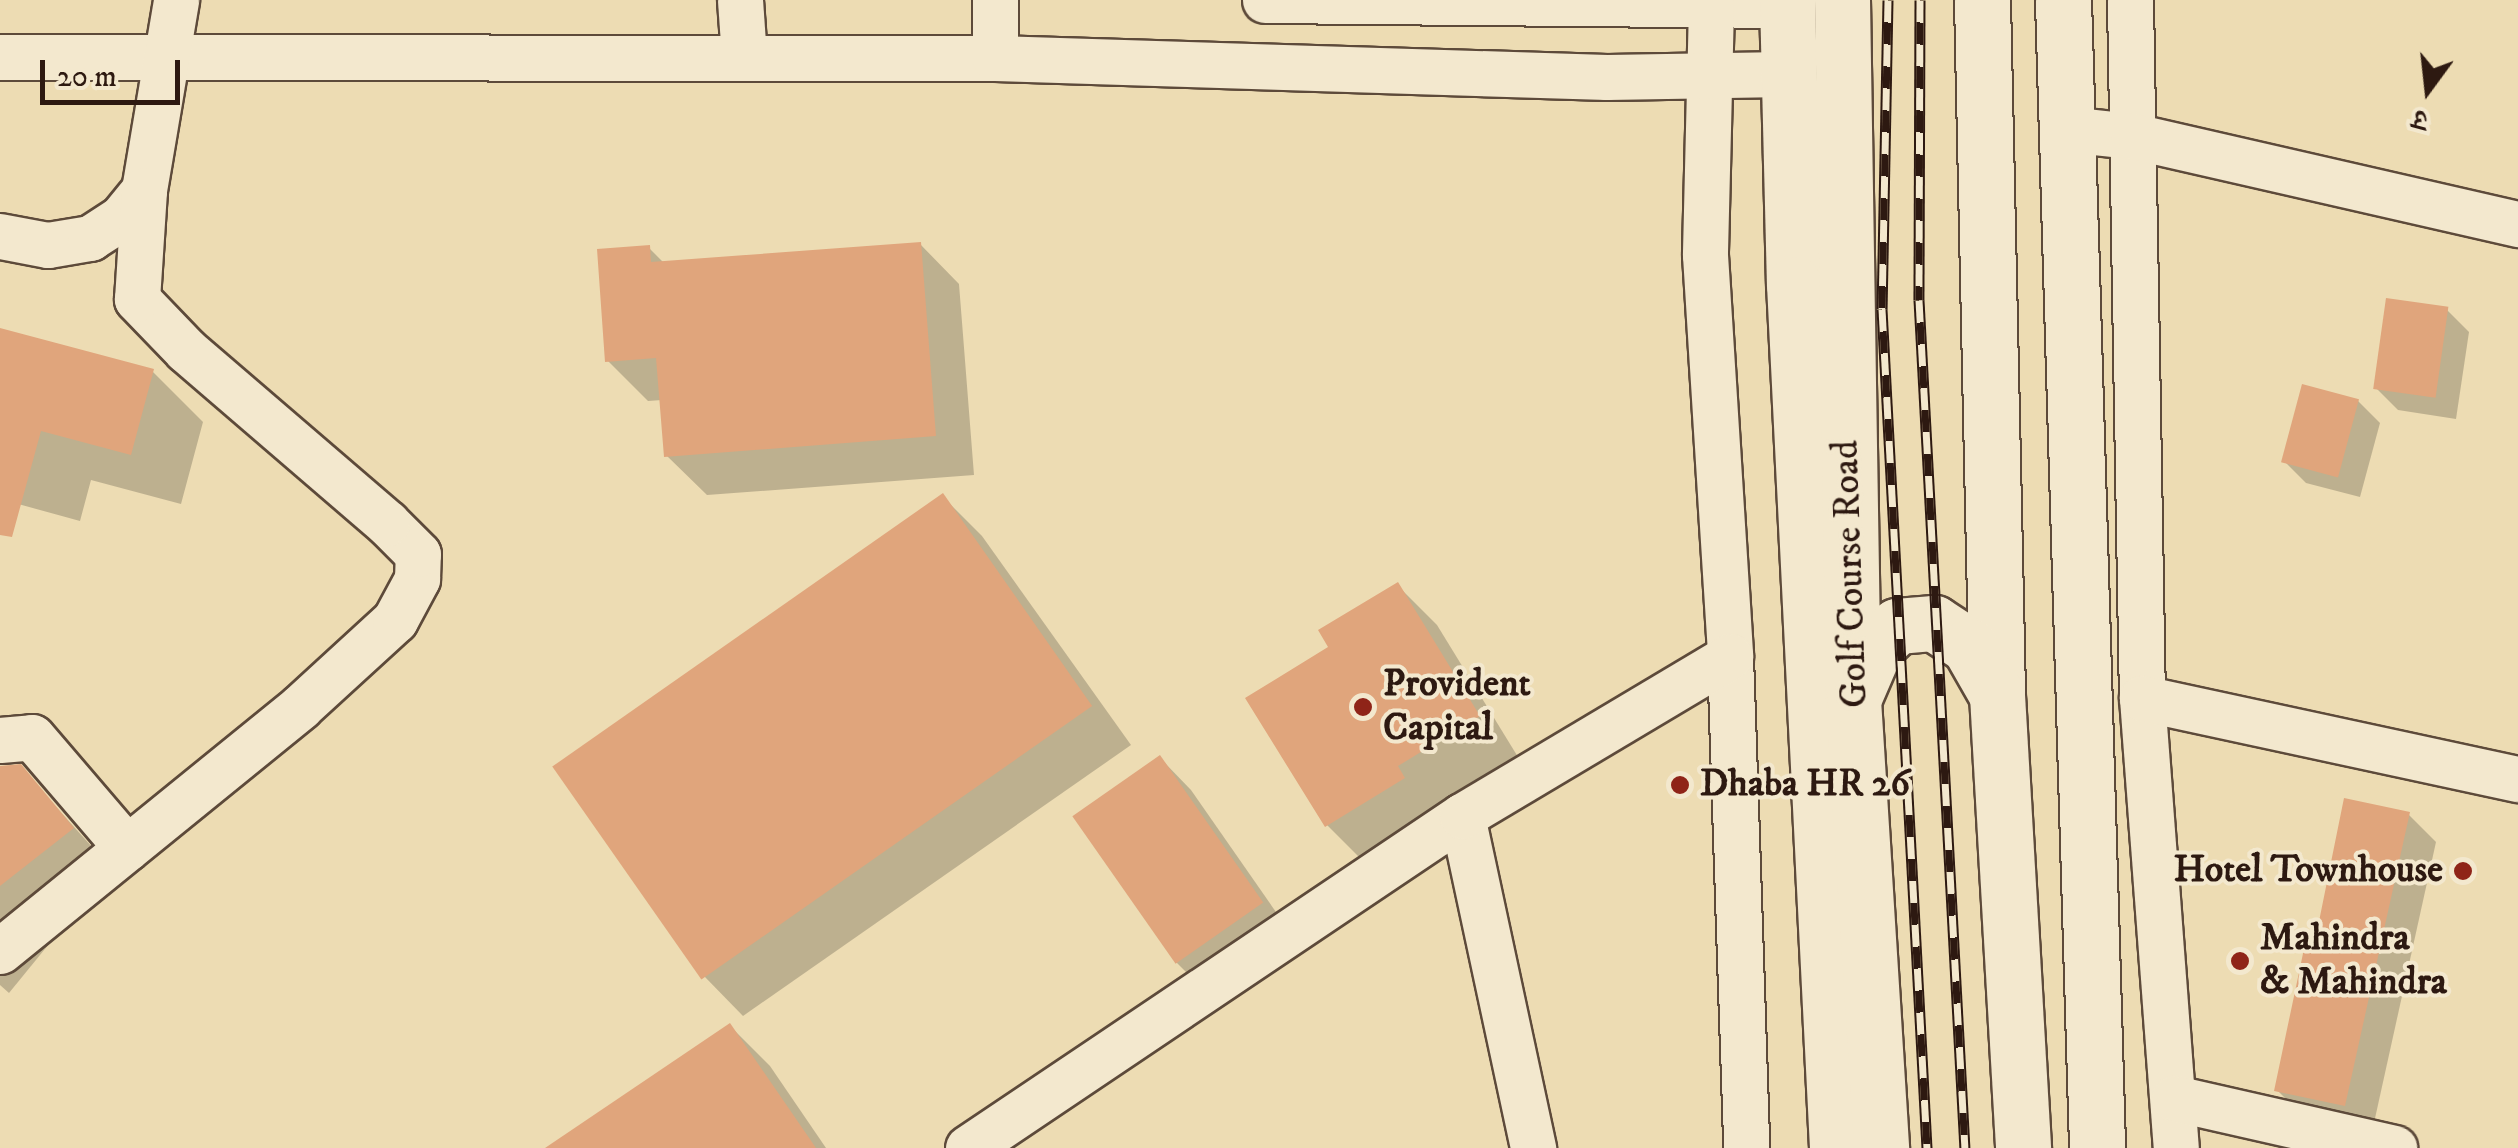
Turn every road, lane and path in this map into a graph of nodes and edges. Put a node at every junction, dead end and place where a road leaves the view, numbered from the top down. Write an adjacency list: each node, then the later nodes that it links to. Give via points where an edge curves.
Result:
1 (176, 0): 14 (street)
2 (740, 0): 12 (street)
3 (995, 0): 13 (street)
4 (1264, 0): 10 (street)
5 (1842, 0): 25 (main road, Golf Course Road)
6 (1982, 0): 23 (main road)
7 (2064, 0): 17 (main road)
8 (2130, 0): 18 (street)
9 (1788, 2): 10 (street); 15 (main road)
10 (1712, 6): 16 (street)
11 (0, 57): 14 (street)
12 (744, 57): 13 (street); 14 (street)
13 (995, 58): 16 (street)
14 (168, 60): 19 (street)
15 (1785, 74): 16 (street); 35 (main road)
16 (1708, 78): 22 (street, via 1704,256)
17 (2066, 128): 18 (street); 38 (main road)
18 (2133, 136): 20 (street); 24 (street)
19 (144, 190): 21 (street, via 122,217 90,238 48,245); 29 (street, via 137,299 186,350 388,523 418,554 418,579 395,620)
20 (2518, 224)
21 (0, 236)
22 (1730, 656): 28 (street); 34 (street)
23 (1998, 695): 25 (main road, via 1969,646 1934,623 1897,626); 37 (main road)
24 (2142, 698): 27 (street); 31 (street)
25 (1853, 700): 36 (main road, Golf Course Road)
26 (0, 740): 29 (street, via 32,737)
27 (2518, 779)
28 (1462, 816): 32 (street); 33 (street)
29 (127, 848): 30 (street)
30 (0, 951)
31 (2174, 1098): 39 (street); 40 (street)
32 (968, 1148)
33 (1532, 1148)
34 (1746, 1148)
35 (1837, 1148)
36 (1881, 1148)
37 (2023, 1148)
38 (2097, 1148)
39 (2176, 1148)
40 (2394, 1148)

